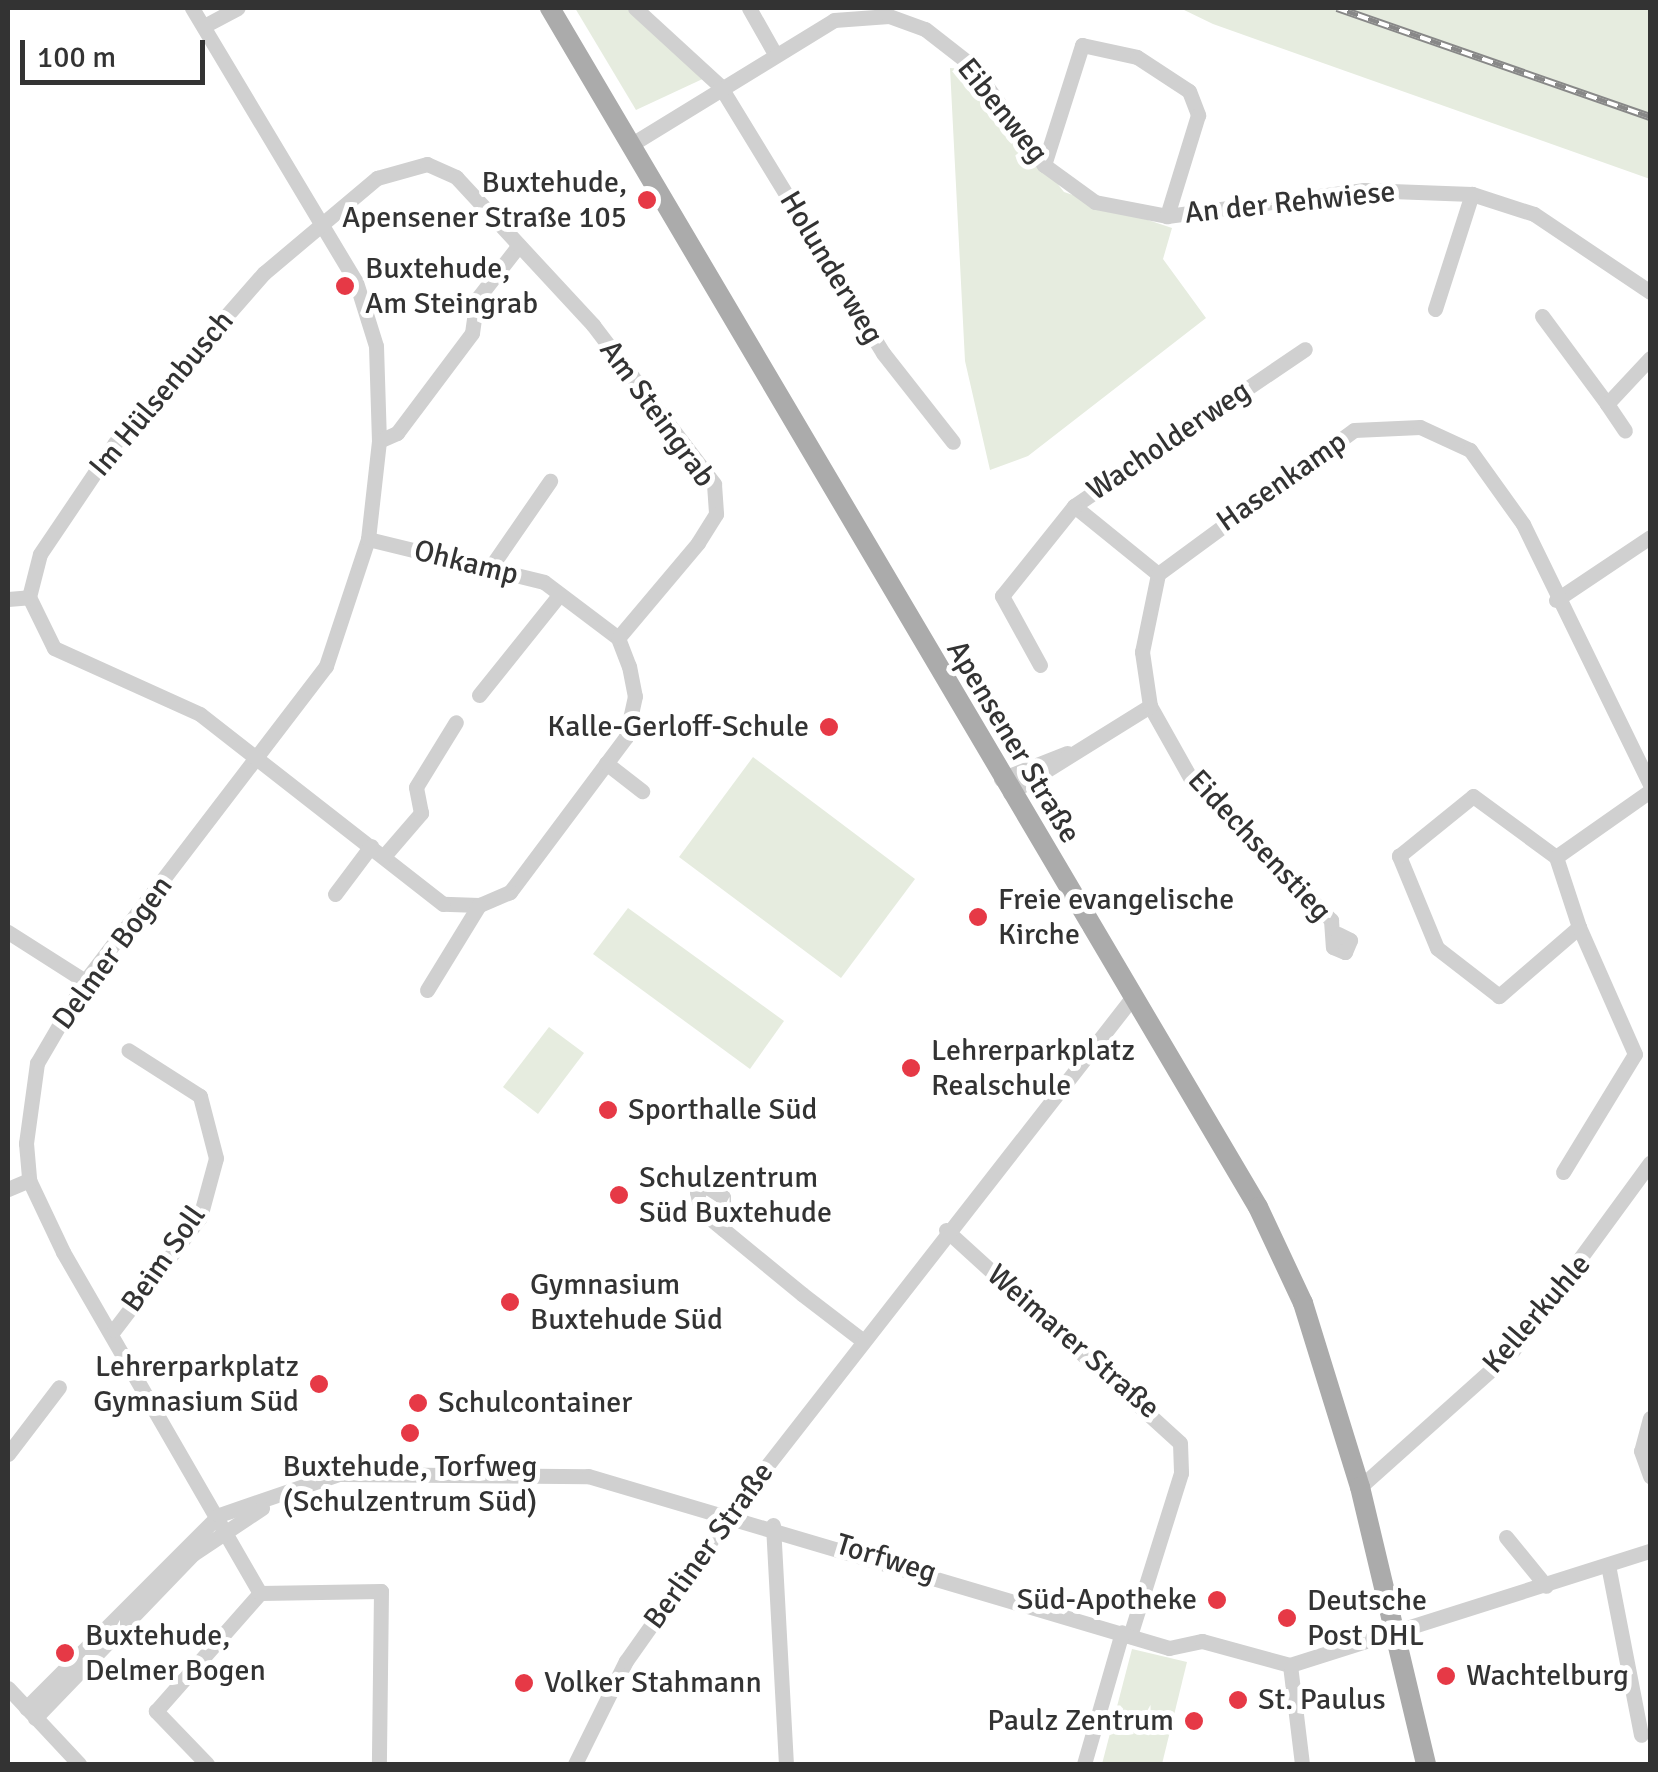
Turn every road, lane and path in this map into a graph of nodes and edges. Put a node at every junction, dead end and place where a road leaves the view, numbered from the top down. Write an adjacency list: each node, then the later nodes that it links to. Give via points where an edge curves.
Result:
1 (192, 8): 6 (street, Delmer Bogen)
2 (238, 8): 6 (street)
3 (550, 8): 9 (main road, Apensener Straße)
4 (636, 8): 8 (street, Holunderweg)
5 (750, 8): 7 (street)
6 (204, 26): 13 (street, Delmer Bogen)
7 (775, 54): 8 (street, Eibenweg); 10 (street, Eibenweg, via 861,14 926,29 971,65)
8 (720, 86): 9 (street, Eibenweg); 23 (street, Holunderweg, via 882,353 920,389)
9 (632, 144): 41 (main road, Apensener Straße)
10 (1044, 165): 12 (street, Eibenweg, via 1095,202); 12 (street, via 1082,45 1137,56 1189,92 1198,115)
11 (1472, 194): 12 (street, An der Rehwiese, via 1364,190); 15 (street, An der Rehwiese, via 1534,214); 16 (street)
12 (1167, 216)
13 (322, 221): 14 (street, Am Steingrab, via 400,166 427,164 456,177); 22 (street, Delmer Bogen, via 356,282 376,346); 31 (street, Im Hülsenbusch, via 116,443 40,554)
14 (520, 245): 22 (street, via 476,299 472,333); 34 (street, Am Steingrab, via 714,484 716,514 698,543)
15 (1650, 292)
16 (1435, 309)
17 (1542, 316): 20 (street)
18 (1305, 349): 25 (street, Wacholderweg)
19 (1650, 358): 20 (street)
20 (1607, 404): 21 (street)
21 (1624, 431)
22 (380, 441): 27 (street, Delmer Bogen)
23 (953, 442)
24 (550, 482): 28 (street)
25 (1074, 506): 29 (street, Wacholderweg); 35 (street, via 1002,596)
26 (1650, 536): 33 (street)
27 (368, 539): 28 (street, Ohkamp); 39 (street, Delmer Bogen, via 342,640)
28 (490, 568): 30 (street, Ohkamp)
29 (1158, 574): 33 (street, Hasenkamp, via 1354,430 1420,427 1470,450 1522,524); 37 (street, via 1142,652)
30 (560, 594): 34 (street, Ohkamp); 36 (street, Ohkamp)
31 (29, 597): 32 (street); 39 (street, via 54,648 200,714)
32 (8, 600)
33 (1556, 600): 42 (street, Hasenkamp)
34 (618, 638): 40 (street, via 635,696 626,737)
35 (1040, 665)
36 (479, 695)
37 (1150, 706): 41 (street); 50 (street, Eidechsenstieg, via 1190,779)
38 (456, 722): 44 (street, via 416,787 421,814)
39 (259, 757): 44 (street); 51 (street, Delmer Bogen)
40 (606, 763): 43 (street); 47 (street, via 510,892)
41 (1005, 786): 53 (main road, Apensener Straße)
42 (1650, 787): 45 (street)
43 (642, 791)
44 (377, 851): 46 (street); 47 (street, via 443,904)
45 (1556, 857): 48 (street); 48 (street, via 1474,796 1400,856 1437,948 1499,996)
46 (335, 894)
47 (479, 905): 52 (street)
48 (1578, 927): 56 (street, via 1635,1054)
49 (8, 932): 51 (street)
50 (1338, 934)
51 (85, 981): 57 (street, Delmer Bogen, via 37,1063)
52 (427, 990)
53 (1132, 998): 60 (street, Berliner Straße); 67 (main road, Apensener Straße, via 1258,1207 1303,1303)
54 (128, 1050): 61 (street, Beim Soll, via 200,1096 216,1158 200,1217)
55 (1650, 1164): 67 (street, Kellerkuhle, via 1513,1350)
56 (1563, 1172)
57 (29, 1180): 58 (street); 61 (street)
58 (8, 1189)
59 (723, 1229): 62 (street)
60 (946, 1230): 62 (street, Berliner Straße); 76 (street, Weimarer Straße, via 1180,1443 1181,1473)
61 (114, 1330): 69 (street)
62 (862, 1340): 68 (street, Berliner Straße)
63 (59, 1388): 65 (street)
64 (1650, 1418): 66 (street, via 1641,1451)
65 (8, 1454)
66 (1650, 1476)
67 (1360, 1487): 77 (main road, Apensener Straße)
68 (730, 1512): 69 (street, Torfweg, via 588,1476 371,1474); 70 (street, Torfweg); 85 (street, Berliner Straße, via 626,1661)
69 (222, 1521): 75 (street); 80 (street, Torfweg)
70 (774, 1525): 76 (street, Torfweg); 86 (street)
71 (1506, 1537): 74 (street)
72 (1650, 1551): 73 (street)
73 (1608, 1565): 74 (street); 81 (street)
74 (1546, 1586): 77 (street)
75 (260, 1593): 83 (street, via 156,1711); 84 (street, via 381,1591)
76 (1126, 1634): 78 (street, Torfweg, via 1168,1648 1202,1641); 87 (street, Weimarer Straße)
77 (1392, 1636): 78 (street); 89 (main road, Apensener Straße)
78 (1290, 1665): 88 (street)
79 (8, 1688): 80 (street)
80 (31, 1713): 82 (street)
81 (1642, 1735)
82 (78, 1764)
83 (207, 1764)
84 (379, 1764)
85 (575, 1764)
86 (786, 1764)
87 (1084, 1764)
88 (1302, 1764)
89 (1426, 1764)

